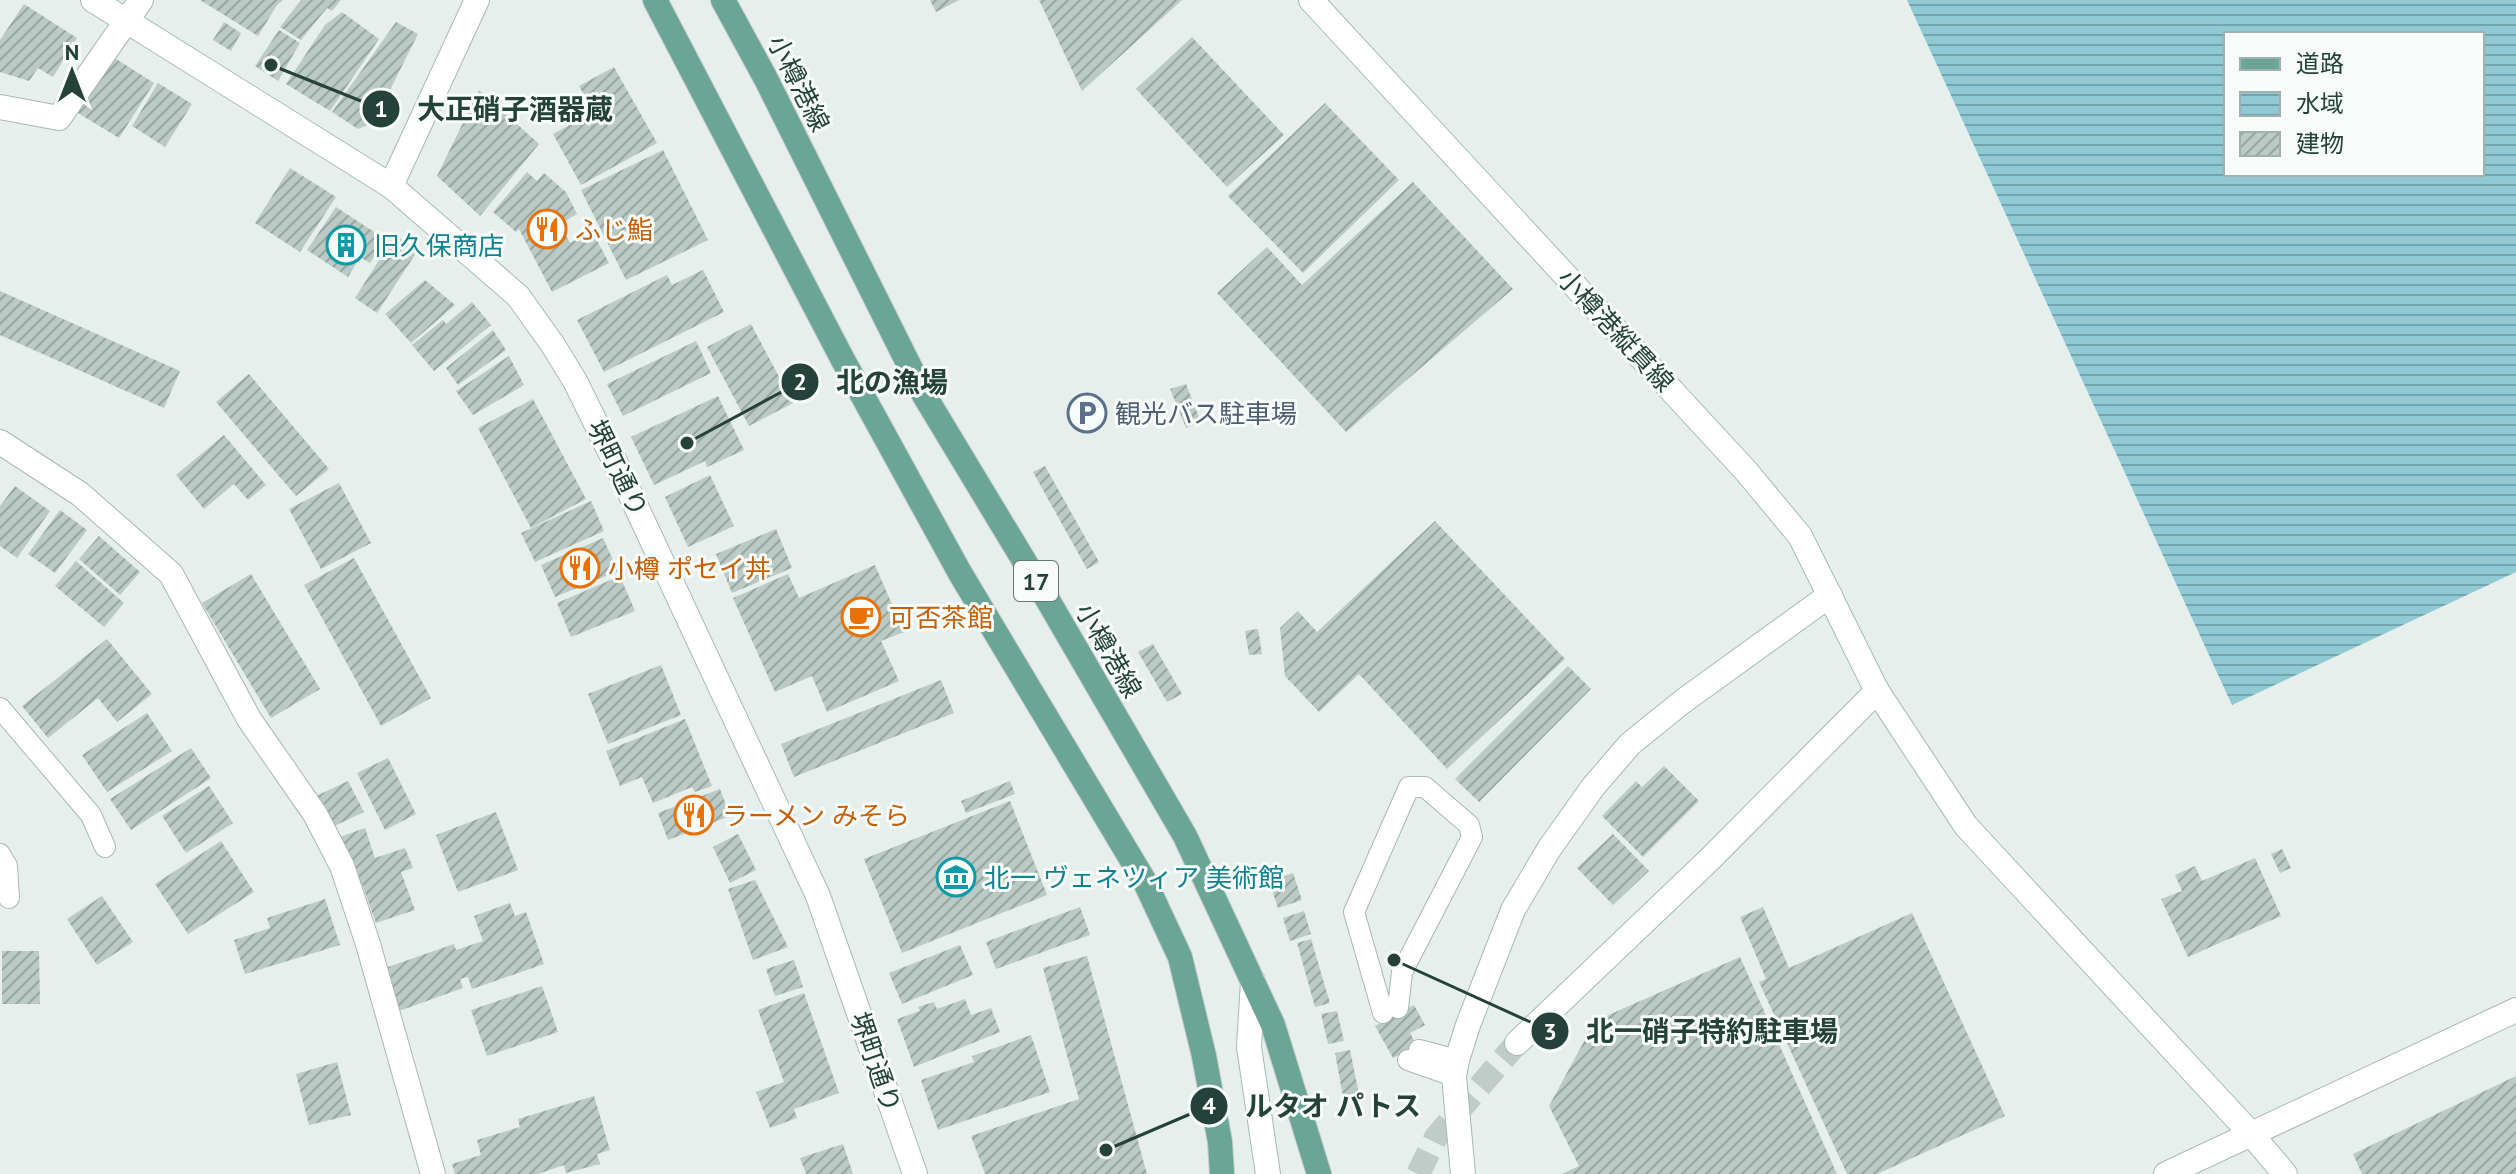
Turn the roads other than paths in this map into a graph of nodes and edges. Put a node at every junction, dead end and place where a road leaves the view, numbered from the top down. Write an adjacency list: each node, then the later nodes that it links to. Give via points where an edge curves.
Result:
1 (93, 0): 7 (street, 堺町通り)
2 (141, 0): 7 (street)
3 (477, 0): 9 (street)
4 (655, 0): 26 (main road, 17, via 953,560 1145,882 1180,957 1204,1056)
5 (723, 0): 17 (main road, 小樽港線 / 17, via 924,395 1185,836)
6 (1311, 0): 11 (street, 小樽港縦貫線, via 1746,471 1800,536)
7 (126, 22): 8 (street, via 59,118); 9 (street, 堺町通り)
8 (0, 107)
9 (391, 186): 25 (street, 堺町通り, via 518,296 575,381 818,896)
10 (0, 442): 24 (street, via 80,494 171,574 249,719 315,814 347,879)
11 (1830, 595): 12 (street, 小樽港縦貫線); 22 (street, via 1640,735 1593,787 1513,910)
12 (1877, 691): 20 (street); 23 (street, 小樽港縦貫線, via 1966,826)
13 (0, 708): 14 (lane, via 91,815)
14 (105, 847)
15 (0, 854): 16 (lane, via 7,866)
16 (9, 898)
17 (1253, 981): 27 (street, via 1249,1047); 28 (main road, 小樽港線 / 17, via 1273,1025)
18 (1391, 1010): 18 (lane, via 1354,912 1409,787 1425,787 1469,825 1472,837 1402,972)
19 (2516, 1010): 23 (street)
20 (1517, 1043)
21 (1414, 1055): 22 (lane)
22 (1456, 1068): 29 (street)
23 (2252, 1135): 30 (street); 31 (street, 小樽港縦貫線)
24 (433, 1174)
25 (915, 1174)
26 (1222, 1174)
27 (1268, 1174)
28 (1319, 1174)
29 (1463, 1174)
30 (2166, 1174)
31 (2285, 1174)

